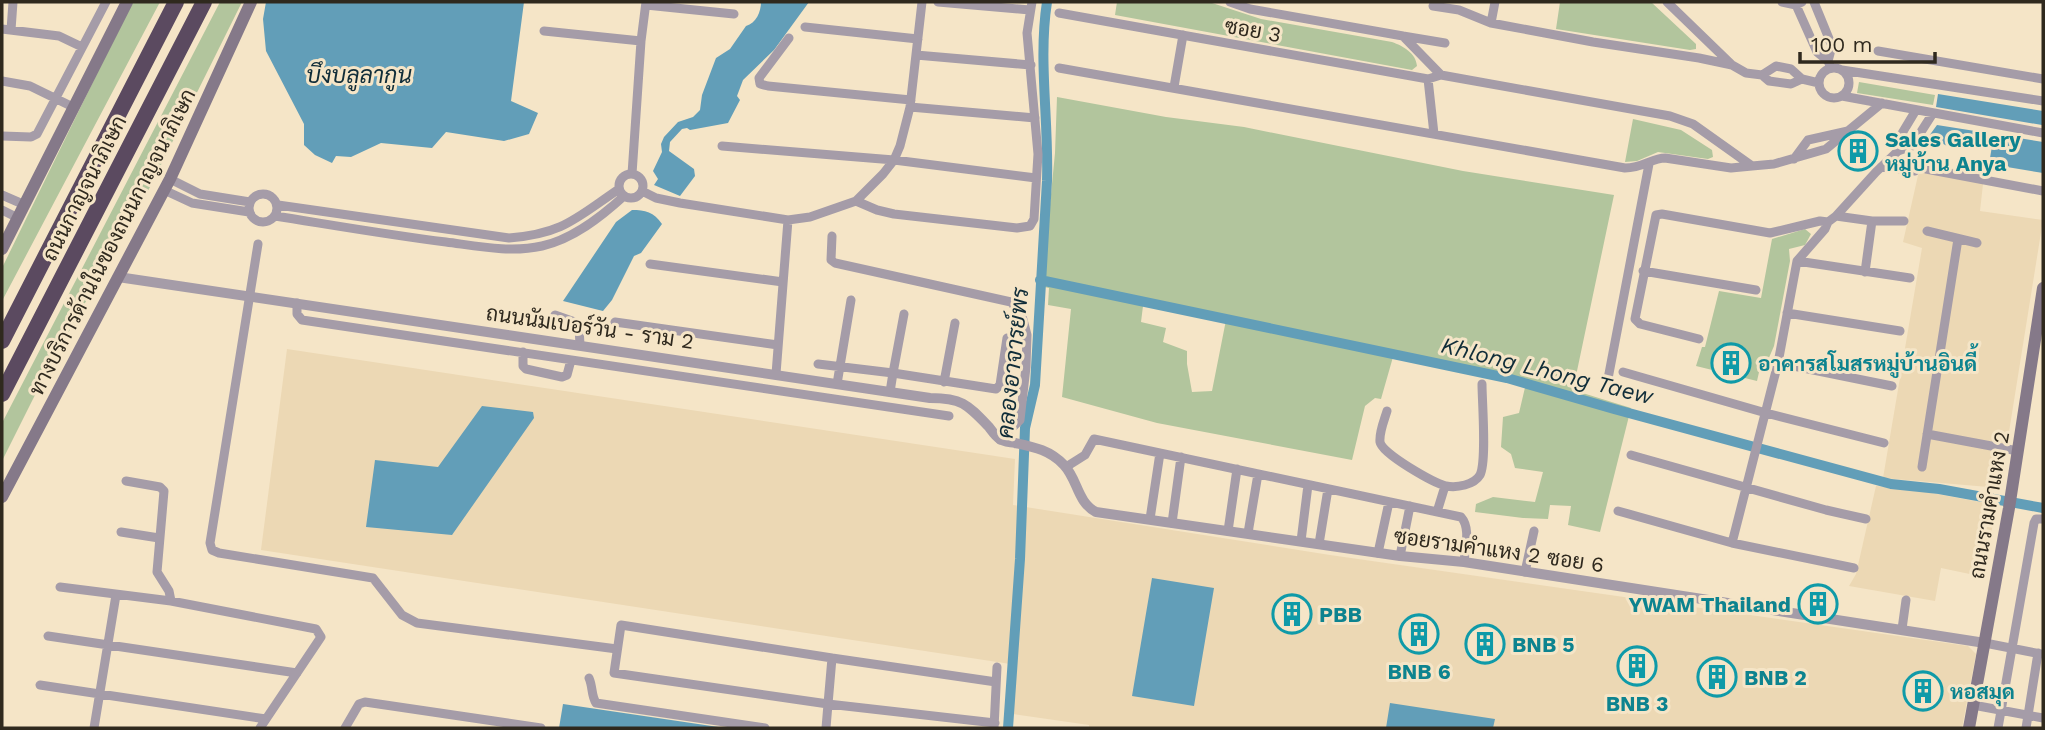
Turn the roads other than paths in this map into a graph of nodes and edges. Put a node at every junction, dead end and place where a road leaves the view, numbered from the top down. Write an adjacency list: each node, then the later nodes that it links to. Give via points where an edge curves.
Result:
1 (13, 2): 22 (street)
2 (106, 2): 30 (street)
3 (127, 2): 51 (main road)
4 (176, 2): 117 (highway, ถนนกาญจนาภิเษก)
5 (204, 2): 137 (highway, ถนนกาญจนาภิเษก)
6 (251, 2): 70 (main road, ทางบริการด้านในของถนนกาญจนาภิเษก)
7 (922, 2): 27 (street)
8 (937, 2): 16 (street)
9 (1230, 2): 25 (street)
10 (1495, 2): 20 (street)
11 (1667, 2): 34 (street)
12 (1782, 2): 14 (street)
13 (1814, 2): 35 (street, via 1832,46)
14 (1799, 3): 35 (street, via 1817,52)
15 (646, 4): 19 (street); 28 (street)
16 (1031, 6): 33 (street, via 1027,33)
17 (1433, 6): 20 (street)
18 (1059, 13): 24 (street, ซอย 3)
19 (734, 14)
20 (1491, 23): 34 (street)
21 (805, 27): 27 (street)
22 (6, 29): 30 (street, via 59,36)
23 (544, 31): 28 (street)
24 (1183, 35): 40 (street, ซอย 3); 45 (street)
25 (1402, 36): 29 (street); 38 (street)
26 (789, 38): 49 (street, via 759,78 762,85)
27 (918, 39): 32 (street)
28 (641, 41): 68 (street)
29 (1445, 43)
30 (82, 47): 47 (street)
31 (1878, 51): 42 (street)
32 (916, 55): 33 (street); 49 (street)
33 (1031, 65): 54 (street)
34 (1732, 65): 39 (street)
35 (1830, 65): 37 (street); 44 (street)
36 (1059, 68): 45 (street)
37 (1842, 70): 46 (street, via 1850,82); 48 (street)
38 (1441, 75): 40 (street, ซอย 3); 64 (street, via 1670,116 1693,124)
39 (1762, 75): 41 (street, via 1791,84); 41 (street, via 1776,66 1791,69)
40 (1428, 79): 57 (street)
41 (1802, 79): 44 (street)
42 (2043, 79)
43 (2, 81): 47 (street)
44 (1819, 83): 46 (street, via 1828,97)
45 (1174, 87): 57 (street)
46 (1842, 96): 50 (street)
47 (55, 97): 51 (street); 58 (street, via 37,134)
48 (2043, 101)
49 (910, 103): 54 (street); 62 (street)
50 (1882, 103): 52 (street); 55 (street)
51 (73, 107): 77 (main road)
52 (1916, 110): 53 (street); 60 (street, via 1898,140)
53 (1933, 113): 56 (street); 60 (street, via 1912,146)
54 (1035, 118): 69 (street)
55 (1849, 131): 61 (street, via 1826,149); 61 (street, via 1808,140)
56 (2043, 133)
57 (1434, 134): 63 (street, via 1625,168)
58 (2, 136)
59 (722, 146): 62 (street)
60 (1898, 151): 65 (street)
61 (1794, 159): 64 (street)
62 (894, 160): 69 (street); 75 (street)
63 (1649, 164): 64 (street, via 1665,158 1731,168); 134 (street)
64 (1752, 166)
65 (1881, 167): 67 (street); 82 (street)
66 (1926, 169): 72 (street)
67 (1915, 172)
68 (632, 174): 71 (street, via 640,178); 73 (street, via 620,180)
69 (1037, 178): 75 (street, via 1034,219 1026,228 894,214)
70 (167, 185): 76 (street); 80 (street, via 192,203); 98 (main road, ทางบริการด้านในของถนนกาญจนาภิเษก)
71 (642, 191): 73 (street, via 632,198); 84 (street, via 680,204)
72 (2043, 191)
73 (622, 192): 78 (street, via 573,223 538,235 509,238); 81 (street, via 573,234 520,249)
74 (2, 195): 77 (street)
75 (856, 201): 84 (street)
76 (250, 202): 78 (street, via 265,193); 80 (street)
77 (24, 205): 83 (main road)
78 (278, 205): 81 (street)
79 (2, 210): 83 (street)
80 (249, 212): 81 (street, via 260,222)
81 (275, 216)
82 (1836, 216): 85 (street); 87 (street)
83 (18, 218): 93 (main road)
84 (788, 220): 100 (street)
85 (1871, 221): 86 (street); 97 (street)
86 (1904, 221)
87 (1828, 222): 94 (street); 96 (street, via 1770,233 1658,214)
88 (1927, 231): 90 (street)
89 (832, 236): 145 (street, via 831,260 835,263 1011,302 1017,308 1027,335 1020,420)
90 (1958, 239): 91 (street); 144 (street)
91 (1977, 243)
92 (258, 244): 103 (street)
93 (2, 249)
94 (1797, 261): 97 (street); 106 (street)
95 (650, 264): 100 (street)
96 (1643, 271): 102 (street); 116 (street, via 1636,322)
97 (1865, 272): 99 (street)
98 (118, 277): 103 (street, ถนนนัมเบอร์วัน - ราม 2); 160 (main road, ทางบริการด้านในของถนนกาญจนาภิเษก)
99 (1910, 278)
100 (783, 282): 119 (street)
101 (2043, 288): 147 (main road, ถนนรามคำแหง 2)
102 (1756, 290)
103 (251, 296): 105 (street, ถนนนัมเบอร์วัน - ราม 2); 191 (street, via 212,550 373,578 402,615 417,624)
104 (851, 300): 125 (street)
105 (297, 303): 109 (street, ถนนนัมเบอร์วัน - ราม 2); 113 (street, via 302,320)
106 (1787, 313): 112 (street); 123 (street)
107 (904, 314): 127 (street)
108 (555, 316): 118 (street, via 579,327)
109 (410, 320): 113 (street); 114 (street, ถนนนัมเบอร์วัน - ราม 2)
110 (615, 322): 119 (street)
111 (955, 323): 131 (street)
112 (1900, 331)
113 (409, 336): 120 (street)
114 (518, 336): 118 (street, ถนนนัมเบอร์วัน - ราม 2); 120 (street)
115 (1007, 338): 131 (street, via 996,389)
116 (1699, 339)
117 (2, 341)
118 (580, 345): 122 (street, ถนนนัมเบอร์วัน - ราม 2)
119 (778, 345): 128 (street)
120 (520, 352): 121 (street); 121 (street, via 526,369 562,377)
121 (571, 360): 129 (street)
122 (695, 362): 128 (street, ถนนนัมเบอร์วัน - ราม 2); 129 (street)
123 (1778, 363): 135 (street); 142 (street)
124 (818, 364): 125 (street)
125 (839, 366): 127 (street); 132 (street)
126 (1623, 372): 142 (street)
127 (893, 373): 131 (street); 136 (street)
128 (776, 374): 130 (street, ถนนนัมเบอร์วัน - ราม 2)
129 (693, 378): 138 (street)
130 (813, 380): 132 (street, ถนนนัมเบอร์วัน - ราม 2); 138 (street)
131 (944, 382)
132 (837, 383): 136 (street, ถนนนัมเบอร์วัน - ราม 2)
133 (1482, 384): 157 (street, via 1480,474 1473,482)
134 (1607, 384)
135 (1892, 386)
136 (890, 391): 139 (street, ถนนนัมเบอร์วัน - ราม 2)
137 (2, 394)
138 (811, 396): 141 (street)
139 (930, 398): 141 (street); 145 (street, ถนนนัมเบอร์วัน - ราม 2, via 953,398 968,405)
140 (1387, 411): 157 (street, via 1380,444 1387,453)
141 (927, 413): 143 (street)
142 (1766, 413): 146 (street); 158 (street)
143 (949, 416)
144 (1927, 434): 147 (street); 152 (street)
145 (1000, 440): 151 (street, ซอยรามคำแหง 2 ซอย 6, via 1039,448)
146 (1884, 443)
147 (2018, 451): 188 (main road, ถนนรามคำแหง 2)
148 (1160, 453): 150 (street); 151 (street, via 1094,439 1085,455); 165 (street)
149 (1631, 455): 158 (street)
150 (1181, 457): 153 (street); 168 (street)
151 (1066, 467): 165 (street, ซอยรามคำแหง 2 ซอย 6, via 1086,507)
152 (1922, 467)
153 (1237, 469): 154 (street); 169 (street)
154 (1258, 474): 156 (street); 172 (street)
155 (126, 481): 173 (street, via 163,489)
156 (1308, 485): 159 (street); 174 (street)
157 (1445, 486): 164 (street)
158 (1746, 487): 166 (street); 175 (street)
159 (1328, 489): 161 (street); 176 (street)
160 (2, 497)
161 (1389, 502): 162 (street); 177 (street)
162 (1410, 506): 164 (street); 178 (street)
163 (1618, 511): 175 (street)
164 (1437, 512): 179 (street, via 1466,522)
165 (1150, 519): 168 (street, ซอยรามคำแหง 2 ซอย 6)
166 (1866, 519)
167 (2043, 519): 190 (street, via 2034,523)
168 (1172, 523): 169 (street, ซอยรามคำแหง 2 ซอย 6)
169 (1228, 531): 172 (street, ซอยรามคำแหง 2 ซอย 6)
170 (1534, 531): 181 (street)
171 (121, 532): 173 (street)
172 (1248, 533): 174 (street, ซอยรามคำแหง 2 ซอย 6)
173 (159, 538): 185 (street, via 157,572)
174 (1301, 541): 176 (street, ซอยรามคำแหง 2 ซอย 6)
175 (1732, 543): 180 (street)
176 (1319, 544): 177 (street, ซอยรามคำแหง 2 ซอย 6)
177 (1378, 552): 178 (street, ซอยรามคำแหง 2 ซอย 6)
178 (1400, 556): 179 (street, ซอยรามคำแหง 2 ซอย 6)
179 (1464, 562): 181 (street, ซอยรามคำแหง 2 ซอย 6)
180 (1854, 568)
181 (1525, 572): 186 (street, ซอยรามคำแหง 2 ซอย 6)
182 (60, 587): 183 (street)
183 (116, 596): 185 (street); 189 (street)
184 (1906, 600): 186 (street)
185 (171, 601): 195 (street, via 317,629 321,637)
186 (1902, 629): 188 (street, ซอยรามคำแหง 2 ซอย 6)
187 (48, 636): 189 (street)
188 (1985, 643): 190 (street); 201 (main road, ถนนรามคำแหง 2)
189 (107, 645): 195 (street); 199 (street)
190 (2012, 647): 192 (street); 202 (street)
191 (617, 649): 193 (street, via 621,625); 200 (street, via 614,673)
192 (2041, 654): 203 (street)
193 (832, 658): 197 (street); 200 (street)
194 (997, 667): 197 (street)
195 (297, 673): 205 (street)
196 (589, 678): 211 (street, via 596,703)
197 (996, 682): 207 (street)
198 (40, 685): 199 (street)
199 (99, 694): 205 (street); 208 (street)
200 (828, 704): 207 (street); 212 (street)
201 (1973, 705): 202 (street); 213 (main road, ถนนรามคำแหง 2)
202 (2001, 711): 203 (street); 214 (street)
203 (2028, 715): 204 (street); 215 (street)
204 (2043, 718)
205 (263, 724)
206 (488, 724): 209 (street, via 365,702 359,704); 210 (street)
207 (995, 726)
208 (94, 728)
209 (345, 728)
210 (541, 728)
211 (765, 728)
212 (826, 728)
213 (1969, 728)
214 (1998, 728)
215 (2026, 728)

